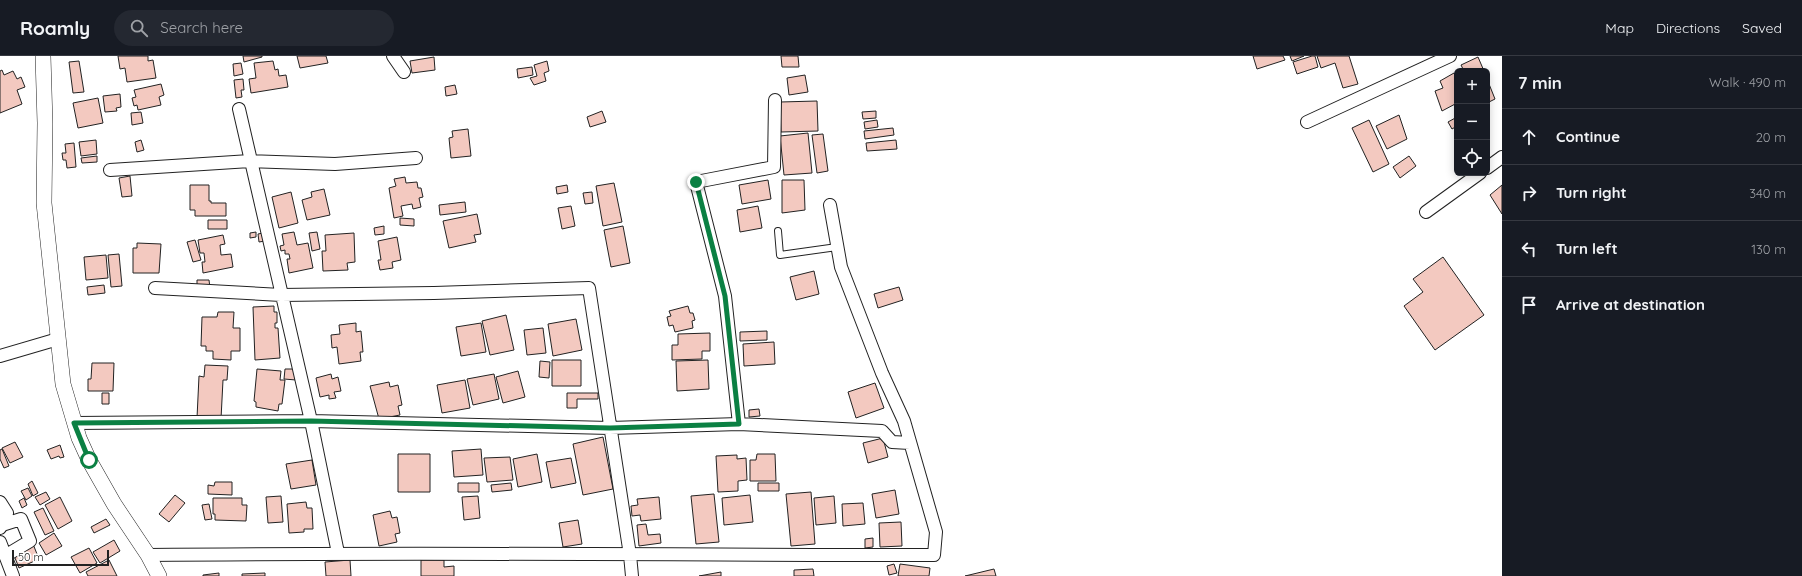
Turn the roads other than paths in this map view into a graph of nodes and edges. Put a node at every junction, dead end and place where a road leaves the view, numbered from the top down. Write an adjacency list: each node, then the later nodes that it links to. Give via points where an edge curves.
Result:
1 (43, 56): 20 (street, via 44,202)
2 (393, 56): 4 (street)
3 (1450, 56): 7 (street)
4 (404, 72)
5 (774, 100): 24 (street, via 774,166 696,182 725,296)
6 (239, 109): 10 (street)
7 (1307, 122)
8 (1502, 157): 11 (street)
9 (416, 158): 10 (street, via 335,164)
10 (250, 161): 12 (street); 19 (street)
11 (1490, 166)
12 (110, 170)
13 (1476, 176): 15 (street)
14 (830, 205): 17 (street)
15 (1426, 212)
16 (778, 231): 17 (lane, via 780,255)
17 (837, 247): 26 (street, via 841,267 904,422)
18 (155, 288): 19 (street)
19 (281, 295): 22 (street); 25 (street, via 589,288)
20 (58, 339): 21 (street); 23 (street, via 63,384)
21 (0, 356)
22 (311, 421): 23 (street); 25 (street); 30 (street)
23 (74, 423): 31 (street, via 89,460)
24 (739, 424): 25 (street); 26 (street, via 882,431 892,442)
25 (610, 428): 32 (street)
26 (910, 443): 32 (street, via 936,532 934,555)
27 (0, 502): 28 (street, via 7,513)
28 (0, 528): 33 (street, via 2,524 21,519 30,541)
29 (0, 542): 33 (street)
30 (338, 553): 31 (street); 32 (street)
31 (148, 555): 35 (street)
32 (630, 555): 36 (street)
33 (5, 556): 34 (street)
34 (11, 576)
35 (159, 576)
36 (632, 576)

